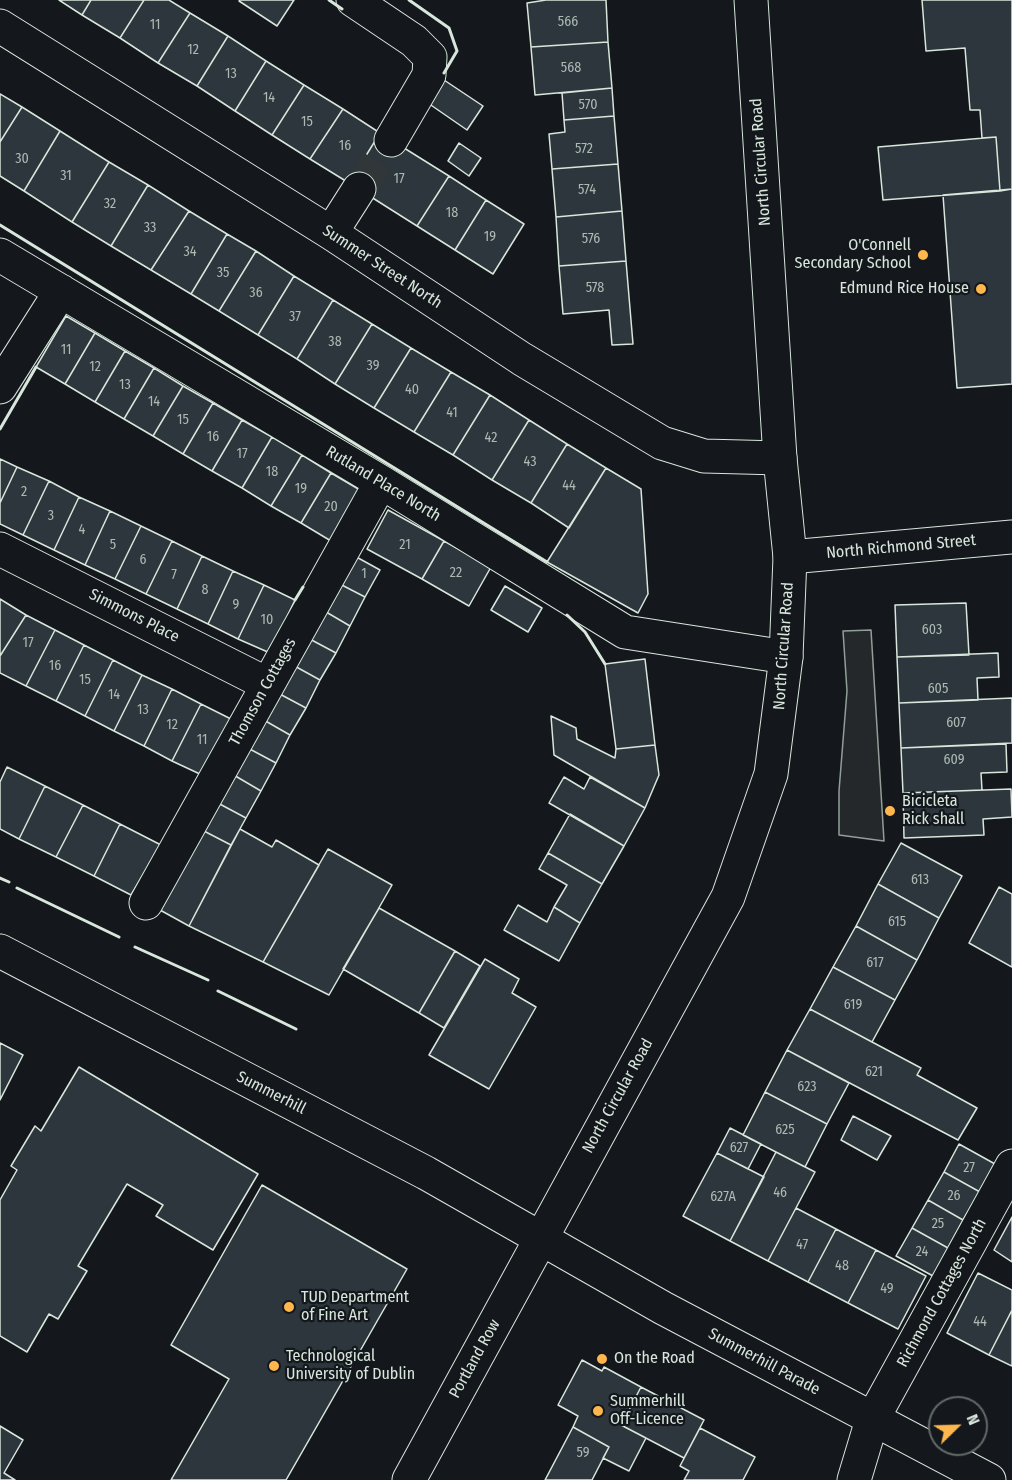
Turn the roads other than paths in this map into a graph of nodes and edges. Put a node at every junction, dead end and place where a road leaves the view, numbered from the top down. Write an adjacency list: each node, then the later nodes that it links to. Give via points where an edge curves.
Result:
1 (353, 0): 4 (street, via 414,41 430,57 429,75)
2 (751, 0): 10 (street, North Circular Road)
3 (0, 26): 6 (street, Summer Street North)
4 (391, 140)
5 (359, 189): 6 (street)
6 (331, 233): 10 (street, Summer Street North, via 522,358 662,443 704,456)
7 (0, 255): 8 (street, Rutland Place North)
8 (61, 291): 9 (street); 11 (street, Rutland Place North)
9 (0, 387)
10 (780, 458): 14 (street, North Circular Road)
11 (381, 482): 15 (street, Rutland Place North, via 625,632); 16 (street, Thomson Cottages)
12 (1012, 537): 14 (street, North Richmond Street)
13 (0, 549): 16 (street, Simmons Place)
14 (790, 557): 15 (street, North Circular Road)
15 (786, 657): 20 (street, North Circular Road, via 771,774 728,897)
16 (267, 684): 17 (street, Thomson Cottages)
17 (146, 903)
18 (0, 951): 20 (street, Summerhill, via 426,1173)
19 (1012, 1166): 21 (street, Richmond Cottages North)
20 (541, 1238): 21 (street, Summerhill Parade); 22 (street, Portland Row)
21 (872, 1420): 23 (street, Richmond Cottages North); 24 (street, Summerhill Parade)
22 (409, 1480)
23 (854, 1480)
24 (989, 1480)

